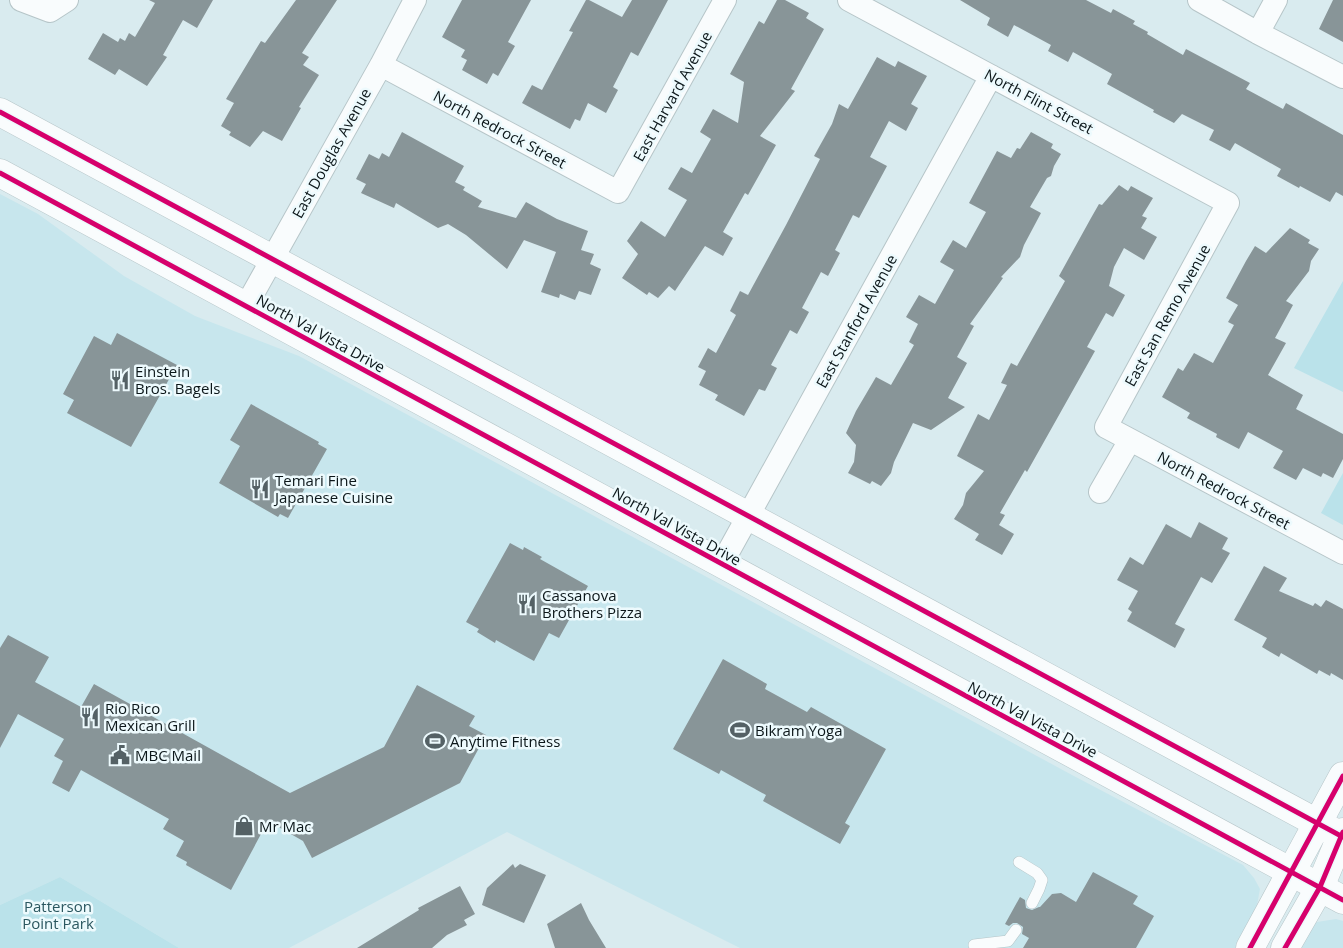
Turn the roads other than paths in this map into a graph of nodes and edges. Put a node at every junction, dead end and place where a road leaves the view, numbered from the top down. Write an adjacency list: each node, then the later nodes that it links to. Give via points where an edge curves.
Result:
1 (20, 0): 7 (street)
2 (415, 0): 9 (street, East Douglas Avenue)
3 (725, 0): 14 (street, East Harvard Avenue)
4 (849, 0): 10 (street, North Flint Street)
5 (1199, 0): 8 (street)
6 (1276, 0): 8 (street)
7 (59, 5)
8 (1258, 33): 11 (street)
9 (381, 65): 14 (street, North Redrock Street); 16 (street, East Douglas Avenue)
10 (991, 76): 15 (street, North Flint Street); 21 (street, East Stanford Avenue)
11 (1343, 77)
12 (0, 112): 16 (main road)
13 (0, 173): 17 (main road, North Val Vista Drive)
14 (618, 192)
15 (1228, 203): 18 (street, East San Remo Avenue)
16 (272, 259): 17 (street, East Douglas Avenue); 21 (main road)
17 (246, 306): 23 (main road, North Val Vista Drive)
18 (1106, 427): 19 (street, North Redrock Street)
19 (1130, 440): 20 (street); 22 (street, North Redrock Street)
20 (1100, 492)
21 (749, 515): 23 (street, East Stanford Avenue); 25 (main road)
22 (1343, 553)
23 (721, 565): 27 (main road, North Val Vista Drive)
24 (1343, 776): 25 (main road)
25 (1336, 832): 27 (main road); 28 (main road)
26 (1019, 862): 30 (lane, via 1042,880)
27 (1292, 873): 28 (main road, North Val Vista Drive); 33 (main road)
28 (1320, 887): 29 (main road, North Val Vista Drive); 34 (main road)
29 (1343, 900)
30 (1032, 903)
31 (1016, 930): 32 (lane, via 1008,941)
32 (974, 945)
33 (1250, 948)
34 (1285, 948)

